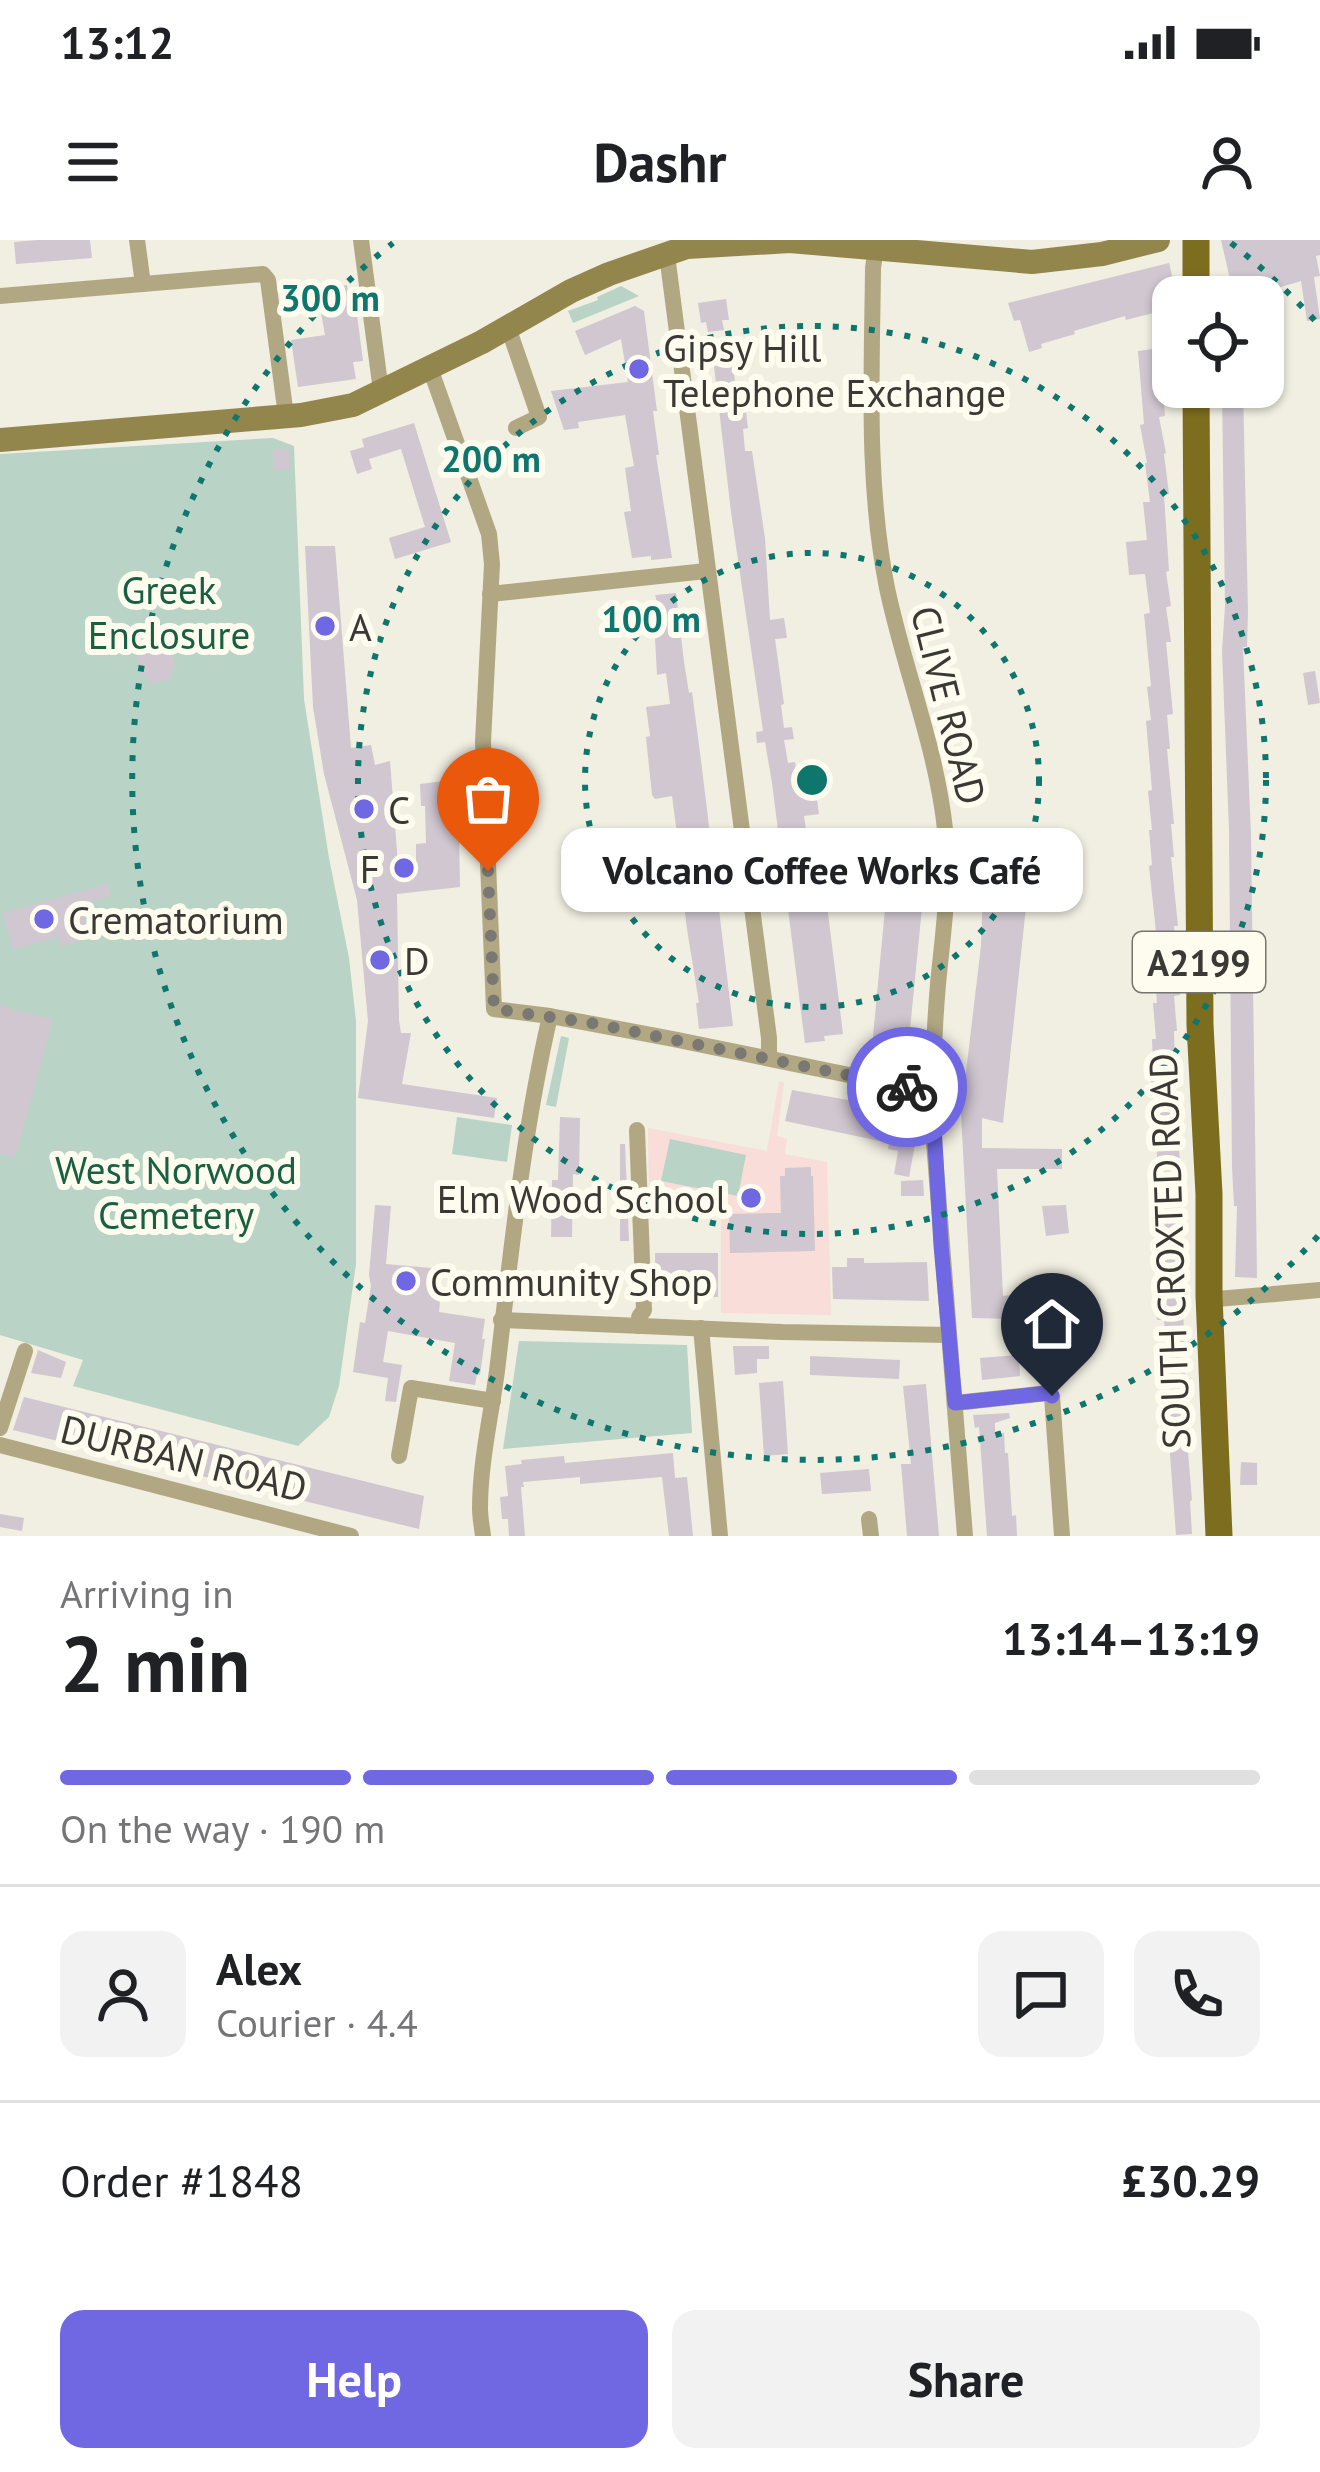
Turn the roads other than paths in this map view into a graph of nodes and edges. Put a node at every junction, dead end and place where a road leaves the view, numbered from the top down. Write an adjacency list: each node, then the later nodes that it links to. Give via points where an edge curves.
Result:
1 (137, 240): 9 (street)
2 (361, 240): 13 (street)
3 (1158, 240): 7 (street, via 1032,262)
4 (1196, 240): 8 (main road)
5 (665, 247): 6 (street); 11 (street); 18 (street)
6 (876, 248): 7 (street); 22 (street, CLIVE ROAD, via 872,469 880,537 947,848)
7 (995, 250)
8 (1196, 276)
9 (143, 284): 10 (street); 15 (street, via 266,276)
10 (0, 296)
11 (508, 327): 12 (street); 16 (street, via 538,418)
12 (430, 368): 13 (street); 19 (street, via 489,534)
13 (381, 391): 15 (street)
14 (1196, 408): 25 (main road, SOUTH CROXTED ROAD / A2199)
15 (286, 416): 17 (street)
16 (516, 428)
17 (0, 440)
18 (706, 571): 19 (street); 21 (street)
19 (490, 594): 20 (street, via 483,742 494,1009)
20 (550, 1016): 21 (street); 26 (street)
21 (769, 1058): 22 (street)
22 (932, 1092): 29 (street, CLIVE ROAD)
23 (637, 1130): 27 (street)
24 (1320, 1290): 25 (street)
25 (1209, 1296): 41 (main road, SOUTH CROXTED ROAD / A2199)
26 (501, 1320): 27 (street); 31 (street)
27 (639, 1327): 28 (street)
28 (701, 1328): 29 (street); 38 (street)
29 (949, 1335): 32 (street, CLIVE ROAD)
30 (25, 1351): 33 (street)
31 (493, 1401): 35 (street, via 410,1388); 37 (street)
32 (955, 1403): 39 (street, CLIVE ROAD); 40 (street, via 1052,1396)
33 (0, 1428)
34 (0, 1445): 36 (street, DURBAN ROAD)
35 (399, 1456)
36 (351, 1536)
37 (483, 1536)
38 (720, 1536)
39 (965, 1536)
40 (1062, 1536)
41 (1219, 1536)

